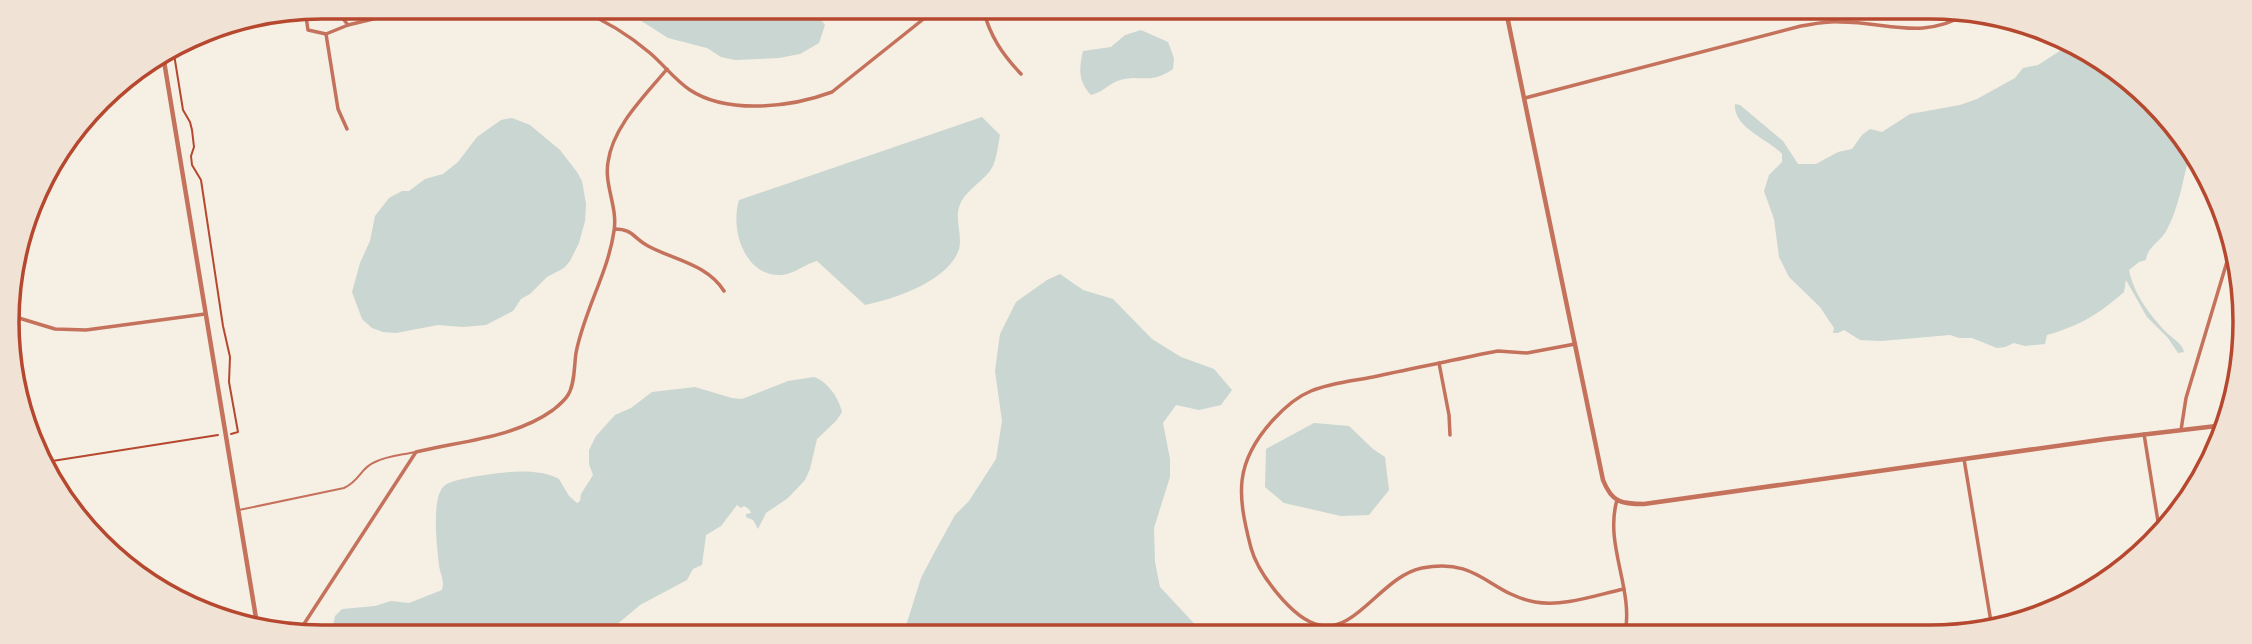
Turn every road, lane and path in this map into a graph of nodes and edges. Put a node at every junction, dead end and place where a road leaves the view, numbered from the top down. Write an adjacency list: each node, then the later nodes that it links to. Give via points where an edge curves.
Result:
1 (343, 19): 9 (street)
2 (373, 19): 9 (street)
3 (597, 19): 13 (street, via 623,33)
4 (924, 19): 13 (street, via 848,81 813,99 777,105 718,101 693,92)
5 (986, 19): 14 (street, via 1003,56)
6 (1508, 19): 15 (street)
7 (306, 20): 10 (street, via 308,30)
8 (1956, 21): 15 (street, via 1902,30 1838,21 1801,26)
9 (348, 25): 10 (street)
10 (326, 34): 16 (street, via 338,109)
11 (175, 58): 26 (path, via 183,110 192,130 191,165 201,180)
12 (164, 64): 20 (street)
13 (667, 69): 17 (street, via 622,127 608,162)
14 (1021, 74)
15 (1524, 98): 22 (street)
16 (347, 129)
17 (614, 229): 19 (street, via 626,229 646,245 707,273); 30 (street, via 580,335 569,394 537,420 511,431)
18 (2227, 262): 25 (street, via 2186,398)
19 (724, 290)
20 (205, 314): 21 (street, via 86,330 55,329); 34 (street)
21 (19, 318)
22 (1575, 344): 23 (street, via 1527,353 1498,351); 33 (street, via 1603,481)
23 (1439, 363): 27 (street); 40 (street, via 1311,391 1281,412 1254,443 1242,474 1253,555 1268,582 1298,614)
24 (2214, 426): 25 (street)
25 (2181, 430): 28 (street)
26 (238, 432)
27 (1450, 435)
28 (2144, 435): 31 (street); 35 (street)
29 (215, 436): 32 (path)
30 (416, 452): 34 (lane, via 375,462 344,488); 39 (street)
31 (1964, 459): 33 (street, via 1644,504); 38 (street)
32 (53, 461)
33 (1617, 500): 36 (street, via 1613,527)
34 (238, 510): 37 (street)
35 (2158, 522)
36 (1624, 589): 41 (street, via 1567,601 1536,602 1509,593 1469,570 1433,566 1398,577 1346,622); 42 (street)
37 (256, 617)
38 (1990, 619)
39 (304, 624)
40 (1320, 625)
41 (1329, 625)
42 (1626, 625)

